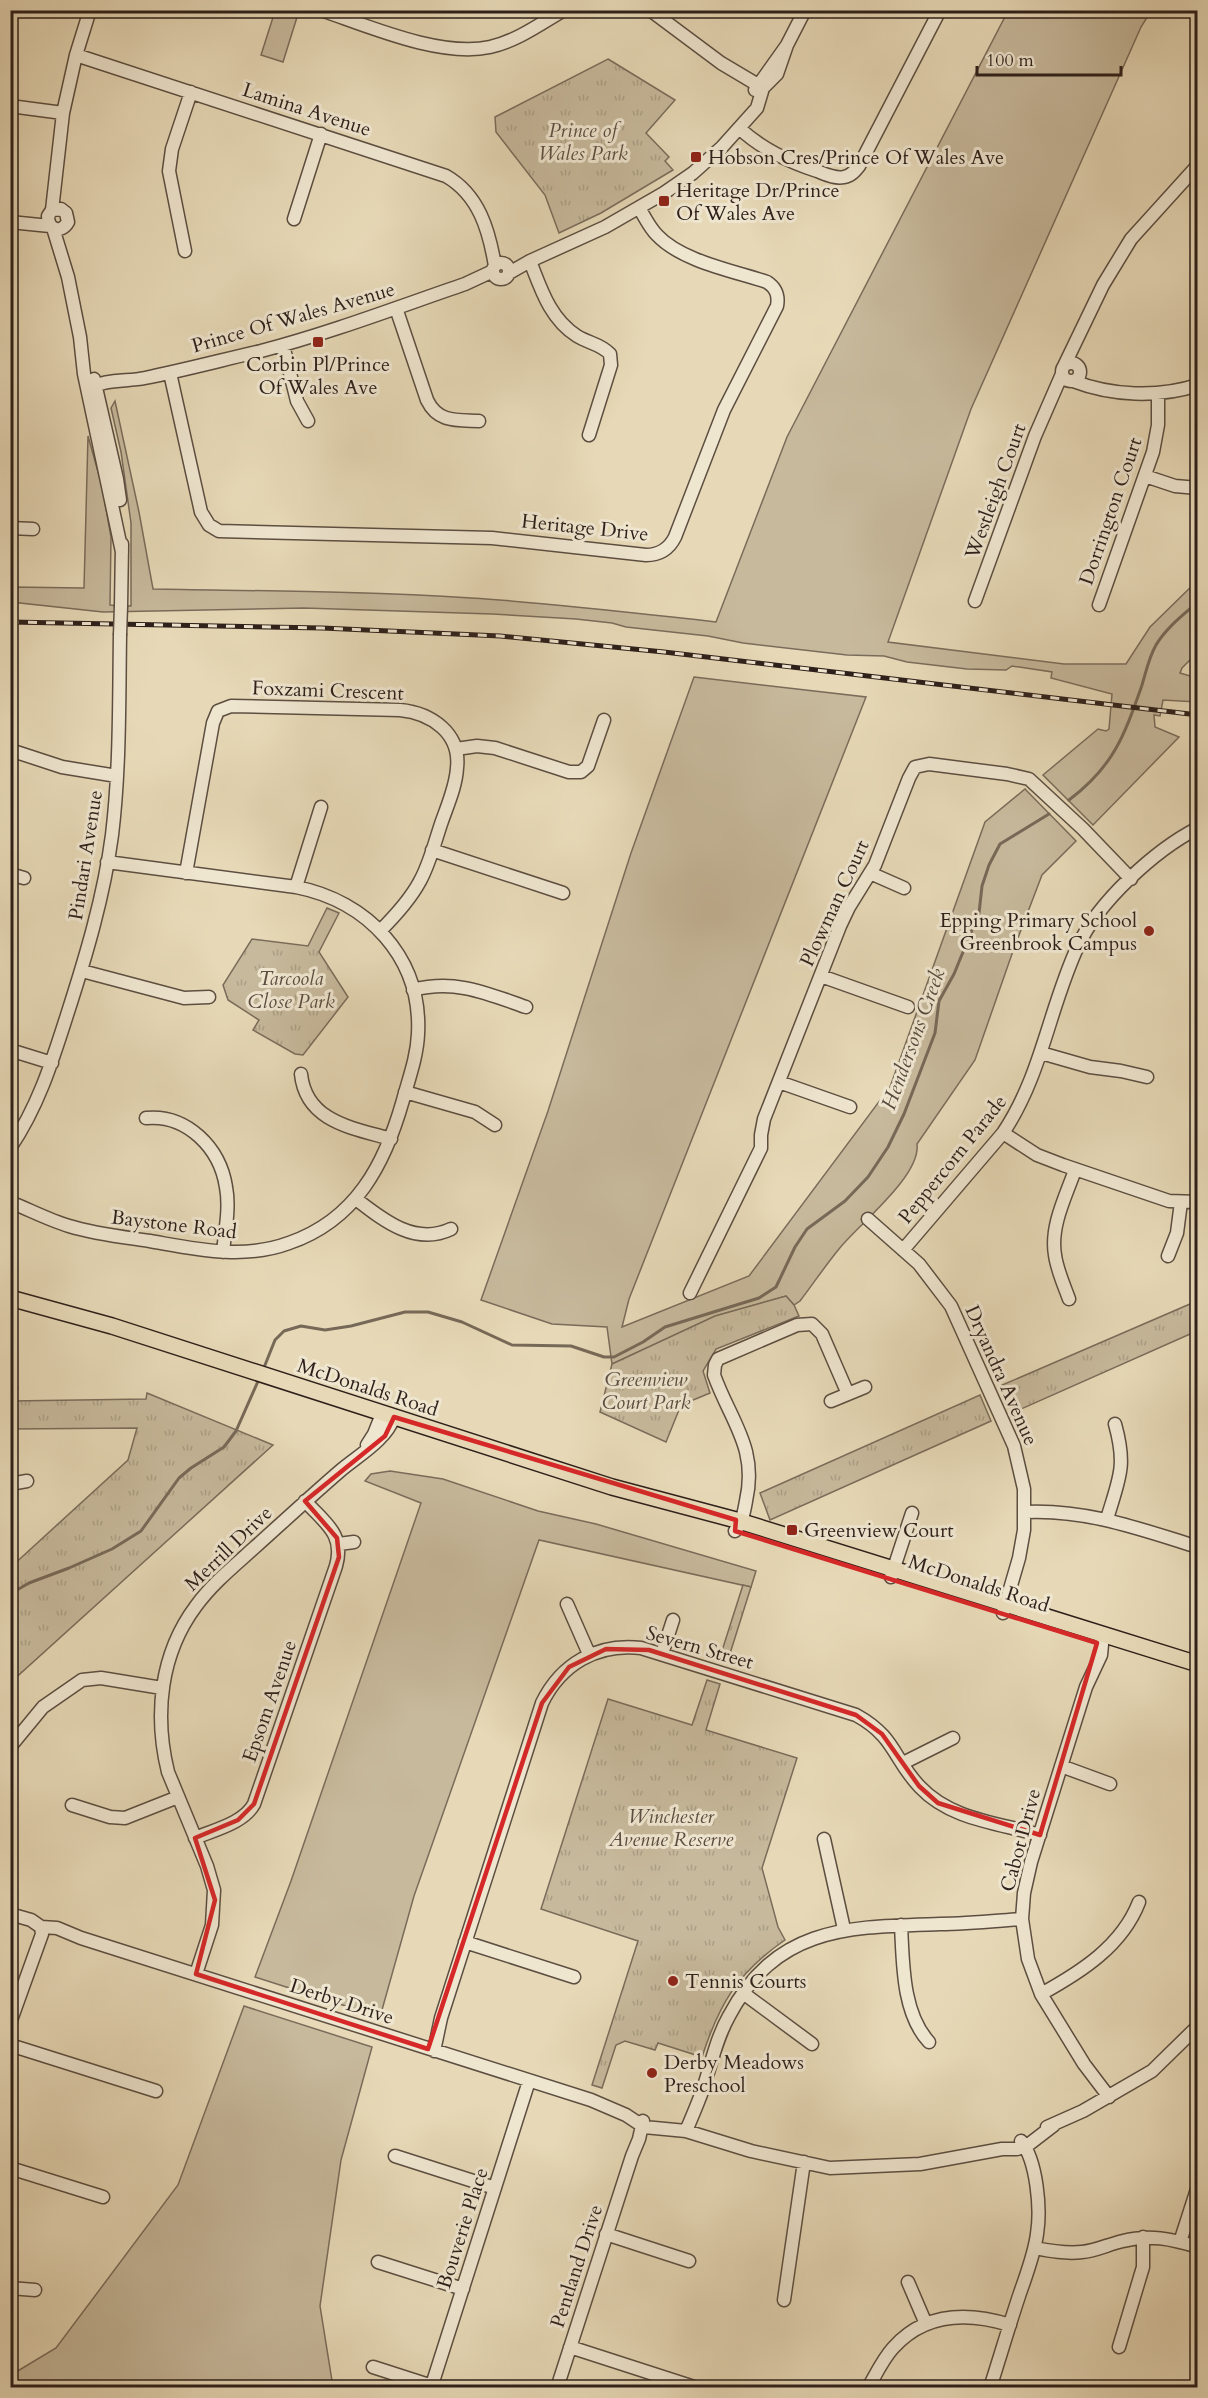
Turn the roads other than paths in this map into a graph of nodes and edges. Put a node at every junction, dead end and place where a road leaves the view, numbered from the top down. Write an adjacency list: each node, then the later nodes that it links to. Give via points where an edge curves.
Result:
1 (90, 10): 7 (street, Pindari Avenue)
2 (564, 10): 6 (street, via 506,42 465,50 430,45)
3 (651, 10): 8 (street, via 721,63)
4 (806, 10): 8 (street, Prince Of Wales Avenue, via 777,74)
5 (940, 10): 12 (street, via 859,166 850,175 829,176 795,164 764,148)
6 (322, 11)
7 (76, 55): 9 (street, Lamina Avenue); 11 (street, Pindari Avenue)
8 (760, 86): 12 (street, Prince Of Wales Avenue, via 757,108)
9 (191, 92): 13 (street, Lamina Avenue); 19 (street, via 172,149 169,171)
10 (10, 106): 11 (street)
11 (63, 113): 16 (street, Pindari Avenue)
12 (741, 124): 15 (street, Prince Of Wales Avenue, via 693,173)
13 (321, 134): 17 (street); 21 (street, Lamina Avenue, via 453,180 475,204)
14 (1197, 165): 25 (street, via 1131,239 1103,285 1079,338)
15 (639, 208): 20 (street, Prince Of Wales Avenue, via 574,243); 24 (street, Heritage Drive, via 657,236 674,249 767,282 778,297 716,428 675,537 657,554 492,538 219,531 209,525 201,512)
16 (55, 219): 18 (street); 27 (street, Pindari Avenue)
17 (294, 219)
18 (12, 222)
19 (185, 251)
20 (530, 261): 21 (street, Prince Of Wales Avenue); 31 (street, via 559,321 610,354 609,373)
21 (500, 270): 22 (street, Prince Of Wales Avenue)
22 (396, 308): 23 (street, Prince Of Wales Avenue); 29 (street, via 432,411 450,420)
23 (283, 345): 24 (street, Prince Of Wales Avenue); 30 (street, via 297,401)
24 (170, 373): 27 (street, Prince Of Wales Avenue, via 114,381)
25 (1071, 374): 28 (street, via 1109,390); 36 (street, Westleigh Court, via 1053,394 1035,436)
26 (1197, 385): 28 (street)
27 (94, 389): 41 (street, Pindari Avenue, bridge, via 122,552)
28 (1158, 393): 32 (street, Dorrington Court, via 1156,440)
29 (479, 421)
30 (308, 422)
31 (589, 435)
32 (1145, 476): 33 (street); 37 (street, Dorrington Court)
33 (1197, 488)
34 (10, 528): 35 (street)
35 (33, 529)
36 (975, 601)
37 (1099, 605)
38 (604, 720): 39 (street, via 588,766 581,772 569,772 495,748)
39 (456, 749): 44 (street, via 455,781); 46 (street, Foxzami Crescent, via 437,721 412,711 231,706 222,709 213,723)
40 (10, 750): 41 (street, via 88,779)
41 (117, 780): 45 (street, Pindari Avenue)
42 (321, 807): 51 (street)
43 (1197, 828): 50 (street, Peppercorn Parade, via 1163,849)
44 (432, 850): 53 (street); 54 (street, via 414,891)
45 (107, 862): 46 (street, Baystone Road); 55 (street, Pindari Avenue)
46 (186, 873): 51 (street, Baystone Road)
47 (870, 873): 50 (street, Plowman Court, via 910,774 919,765 929,764 1029,779); 52 (street); 56 (street, Plowman Court, via 849,907)
48 (10, 874): 49 (street)
49 (24, 878)
50 (1131, 879): 62 (street, Peppercorn Parade, via 1106,904 1082,939)
51 (296, 887): 54 (street, Baystone Road, via 334,898 358,911)
52 (904, 888)
53 (563, 893)
54 (380, 931): 57 (street, Baystone Road, via 401,960)
55 (82, 970): 58 (street, via 184,998); 63 (street, Pindari Avenue)
56 (821, 976): 60 (street); 66 (street, Plowman Court)
57 (413, 990): 59 (street, via 458,986); 67 (street, Baystone Road, via 418,1033)
58 (209, 997)
59 (526, 1007)
60 (908, 1007)
61 (10, 1050): 63 (street)
62 (1041, 1053): 65 (street); 71 (street, Peppercorn Parade, via 1023,1101)
63 (52, 1064): 73 (street, Pindari Avenue, via 38,1099)
64 (301, 1074): 72 (street, via 305,1093 321,1113)
65 (1147, 1077)
66 (778, 1082): 68 (street); 85 (street, Plowman Court, via 764,1119 761,1148)
67 (405, 1092): 70 (street, via 475,1112); 72 (street, Baystone Road)
68 (850, 1107)
69 (146, 1118): 82 (street, via 182,1125 215,1154 227,1188)
70 (495, 1125)
71 (1003, 1133): 74 (street, via 1037,1155); 81 (street, Peppercorn Parade)
72 (391, 1140): 75 (street, Baystone Road)
73 (10, 1148)
74 (1075, 1170): 77 (street); 87 (street, via 1057,1223 1054,1245)
75 (356, 1199): 80 (street, via 390,1224 411,1233 435,1235); 82 (street, Baystone Road, via 317,1230 289,1244)
76 (10, 1202): 82 (street, Baystone Road, via 84,1230)
77 (1181, 1202): 78 (street); 83 (street, via 1177,1233)
78 (1197, 1202)
79 (868, 1219): 81 (street, Dryandra Avenue)
80 (451, 1229)
81 (903, 1250): 97 (street, Dryandra Avenue, via 940,1290 968,1341 1014,1446)
82 (223, 1252)
83 (1168, 1256)
84 (10, 1289): 88 (main road, McDonalds Road)
85 (690, 1293)
86 (10, 1298): 88 (main road, McDonalds Road)
87 (1069, 1299)
88 (112, 1326): 92 (main road, McDonalds Road)
89 (865, 1387): 90 (street)
90 (848, 1394): 91 (street); 100 (street, via 822,1334 812,1324 797,1325 718,1359 714,1375 748,1455 751,1475)
91 (831, 1401)
92 (388, 1415): 96 (street, Merrill Drive, via 385,1436); 100 (main road, McDonalds Road)
93 (1115, 1424): 99 (street, via 1123,1461)
94 (27, 1481): 95 (street)
95 (10, 1484)
96 (305, 1501): 102 (street, via 332,1530); 113 (street, Merrill Drive, via 196,1606 171,1650)
97 (1025, 1512): 99 (street); 106 (street, Dryandra Avenue, via 1019,1558)
98 (912, 1513): 104 (street)
99 (1107, 1519): 103 (street)
100 (738, 1525): 104 (main road, McDonalds Road)
101 (354, 1542): 102 (street)
102 (339, 1544): 121 (street, Epsom Avenue, via 336,1566 254,1804 238,1820)
103 (1197, 1546)
104 (892, 1574): 106 (main road, McDonalds Road)
105 (567, 1604): 109 (street)
106 (1005, 1608): 108 (main road, McDonalds Road)
107 (673, 1620): 110 (street)
108 (1101, 1640): 111 (main road, McDonalds Road); 112 (main road, McDonalds Road); 117 (street, Cabot Drive)
109 (589, 1654): 110 (street, Severn Street, via 624,1647); 130 (street, Severn Street, via 560,1674 542,1703)
110 (662, 1654): 116 (street, Severn Street, via 856,1715 882,1734)
111 (1197, 1664)
112 (1197, 1674)
113 (162, 1688): 115 (street, via 101,1678 82,1680 43,1707); 119 (street, Merrill Drive, via 163,1748)
114 (953, 1738): 116 (street)
115 (10, 1748)
116 (903, 1763): 122 (street, Severn Street, via 919,1786 938,1803)
117 (1061, 1766): 118 (street); 122 (street, Cabot Drive)
118 (1110, 1784)
119 (178, 1797): 120 (street, via 124,1818); 121 (street, Merrill Drive)
120 (72, 1806)
121 (195, 1838): 131 (street, Merrill Drive, via 212,1879 215,1900 212,1925)
122 (1039, 1838): 126 (street, Cabot Drive, via 1026,1880)
123 (824, 1839): 128 (street)
124 (1138, 1902): 134 (street, via 1128,1925 1110,1946 1080,1971)
125 (10, 1915): 129 (street, Derby Drive)
126 (1022, 1922): 127 (street); 134 (street, Cabot Drive, via 1028,1959)
127 (901, 1925): 128 (street); 137 (street, via 908,1996 915,2021)
128 (844, 1929): 133 (street, via 810,1940 782,1955)
129 (40, 1931): 131 (street, Derby Drive, via 81,1938); 135 (street)
130 (465, 1942): 132 (street); 140 (street, Severn Street)
131 (196, 1974): 140 (street, Derby Drive)
132 (574, 1977)
133 (743, 1993): 139 (street); 145 (street, via 722,2030)
134 (1041, 1994): 143 (street, Cabot Drive)
135 (10, 2023)
136 (1197, 2026): 143 (street, Derby Drive, via 1136,2079)
137 (929, 2042)
138 (10, 2044): 142 (street)
139 (812, 2044)
140 (431, 2050): 141 (street, Derby Drive)
141 (529, 2081): 144 (street, Derby Drive, via 591,2100); 151 (street, Bouverie Place)
142 (156, 2091)
143 (1106, 2098): 146 (street, Derby Drive, via 1033,2132)
144 (642, 2123): 145 (street, Derby Drive); 153 (street, Pentland Drive)
145 (690, 2132): 148 (street, Derby Drive)
146 (1022, 2145): 148 (street, Derby Drive, via 920,2164 861,2166); 157 (street, via 1023,2163 1036,2194 1039,2223)
147 (395, 2156): 151 (street)
148 (804, 2162): 164 (street)
149 (10, 2168): 152 (street)
150 (1197, 2186): 155 (street)
151 (495, 2188): 162 (street, Bouverie Place)
152 (104, 2197)
153 (606, 2234): 158 (street); 167 (street, Pentland Drive)
154 (1143, 2237): 155 (street); 157 (street, via 1084,2252); 168 (street, via 1143,2267)
155 (1180, 2242): 156 (street)
156 (1197, 2247)
157 (1035, 2248): 166 (street)
158 (689, 2261)
159 (378, 2262): 162 (street)
160 (908, 2282): 165 (street)
161 (10, 2288): 163 (street)
162 (463, 2289): 170 (street, Bouverie Place)
163 (35, 2290)
164 (784, 2300)
165 (926, 2324): 166 (street, via 969,2316); 173 (street, via 893,2348)
166 (1010, 2325): 174 (street)
167 (570, 2347): 171 (street, Pentland Drive); 172 (street)
168 (1119, 2347)
169 (373, 2367): 170 (street)
170 (432, 2387)
171 (557, 2388)
172 (696, 2388)
173 (868, 2388)
174 (990, 2388)

